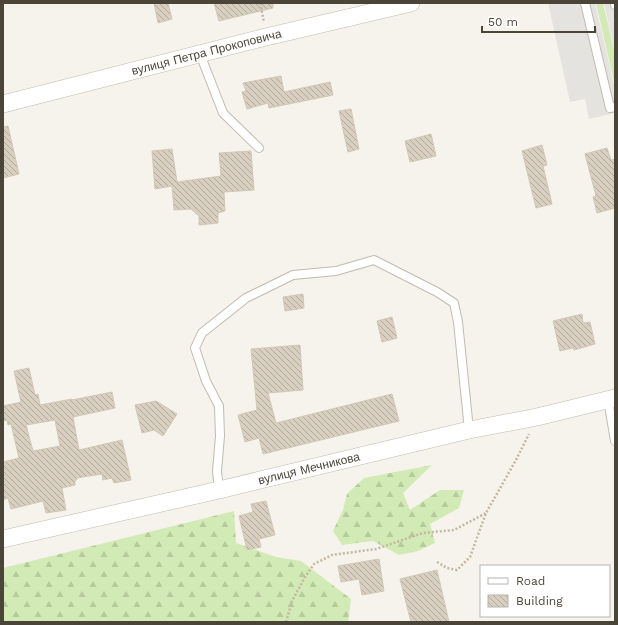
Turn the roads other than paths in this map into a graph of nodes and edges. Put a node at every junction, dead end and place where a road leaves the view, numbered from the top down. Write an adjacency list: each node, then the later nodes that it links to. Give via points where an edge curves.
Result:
1 (411, 3): 3 (street, вулиця Петра Прокоповича)
2 (585, 3): 5 (lane, via 610,108)
3 (200, 54): 4 (street, вулиця Петра Прокоповича); 6 (lane, via 223,113)
4 (3, 104)
5 (615, 107)
6 (259, 148)
7 (612, 399): 8 (street, вулиця Мечникова); 9 (lane)
8 (469, 430): 10 (street, вулиця Мечникова); 10 (lane, via 454,303 374,260 336,271 293,275 246,298 202,333 195,348 206,381 219,406)
9 (615, 441)
10 (219, 490): 11 (street, вулиця Мечникова)
11 (3, 539)

